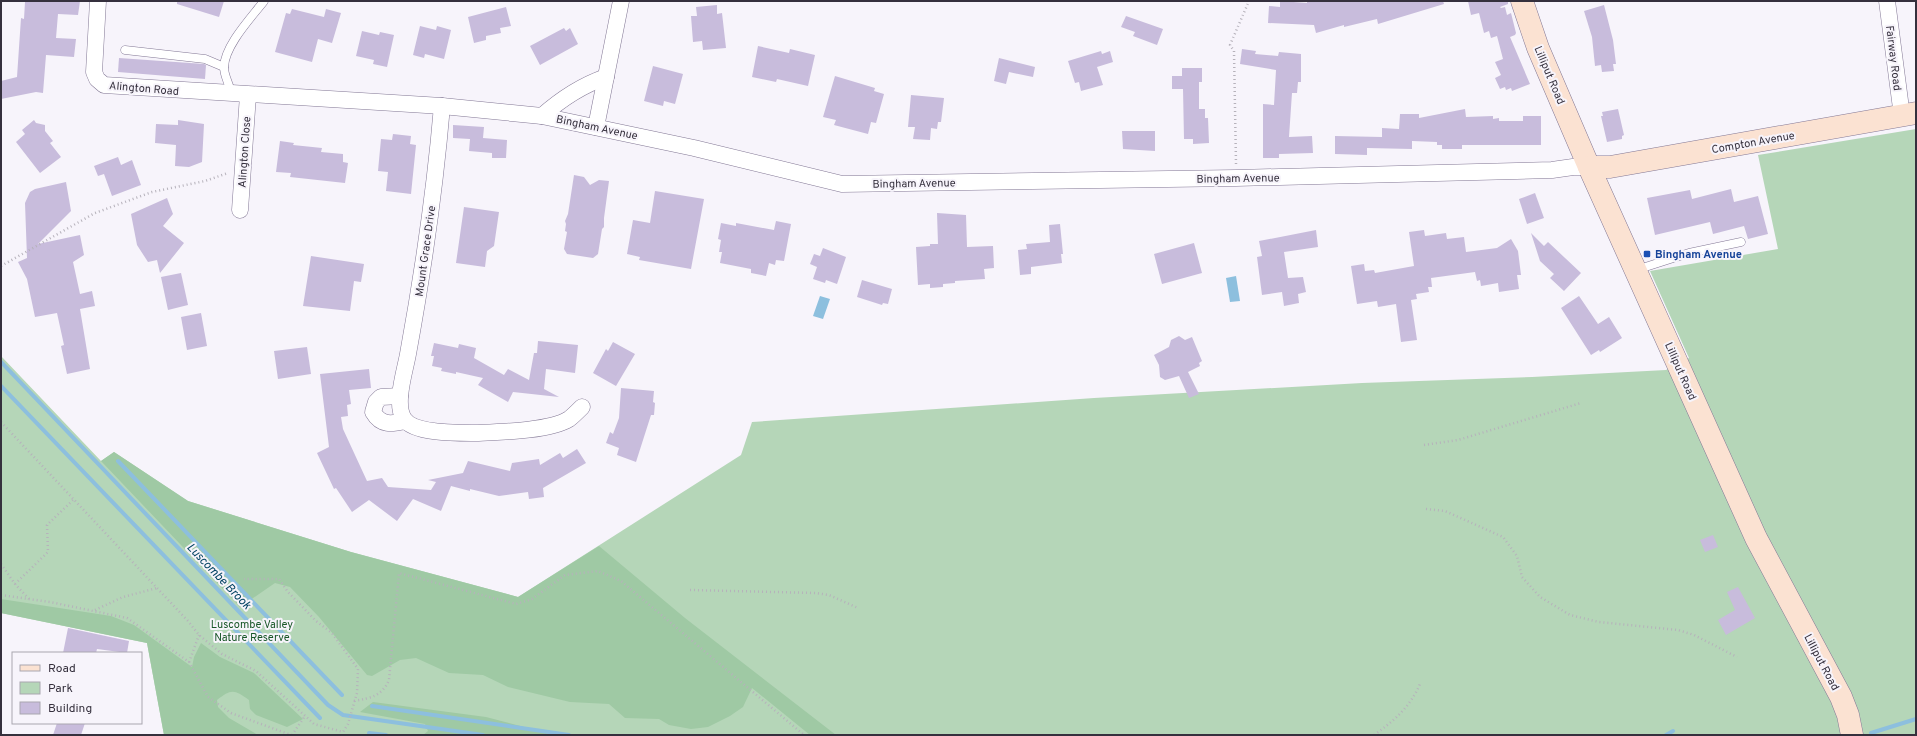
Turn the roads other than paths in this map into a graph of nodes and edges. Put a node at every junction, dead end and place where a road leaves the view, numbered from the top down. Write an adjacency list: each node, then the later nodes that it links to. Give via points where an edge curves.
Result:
1 (98, 1): 9 (street, Alington Road, via 94,72 96,79 104,86)
2 (264, 1): 7 (lane, via 226,54)
3 (620, 1): 8 (street)
4 (1522, 1): 15 (street, Lilliput Road, via 1538,48)
5 (1887, 1): 12 (street, Fairway Road)
6 (126, 50): 7 (lane, via 205,59)
7 (224, 67): 9 (lane)
8 (606, 77): 13 (street, via 592,82); 14 (street)
9 (231, 94): 10 (street, Alington Road)
10 (248, 95): 11 (street, Bingham Avenue); 16 (street, Alington Close)
11 (442, 106): 13 (street, Bingham Avenue); 19 (street, Mount Grace Drive, via 419,292)
12 (1909, 114): 15 (street, Compton Avenue, via 1610,167)
13 (542, 116): 14 (street, Bingham Avenue)
14 (596, 127): 15 (street, Bingham Avenue, via 842,184 1236,178)
15 (1589, 167): 18 (street, Lilliput Road)
16 (240, 210)
17 (1741, 242): 18 (lane, via 1690,253)
18 (1635, 270): 22 (street, Lilliput Road, via 1756,538 1841,697)
19 (400, 396): 21 (street, Mount Grace Drive, via 401,415); 21 (street, via 381,397 376,402 374,412 378,420 386,424)
20 (582, 407): 21 (street, via 568,419 554,424 498,432 444,432 423,429)
21 (406, 421)
22 (1852, 735)

